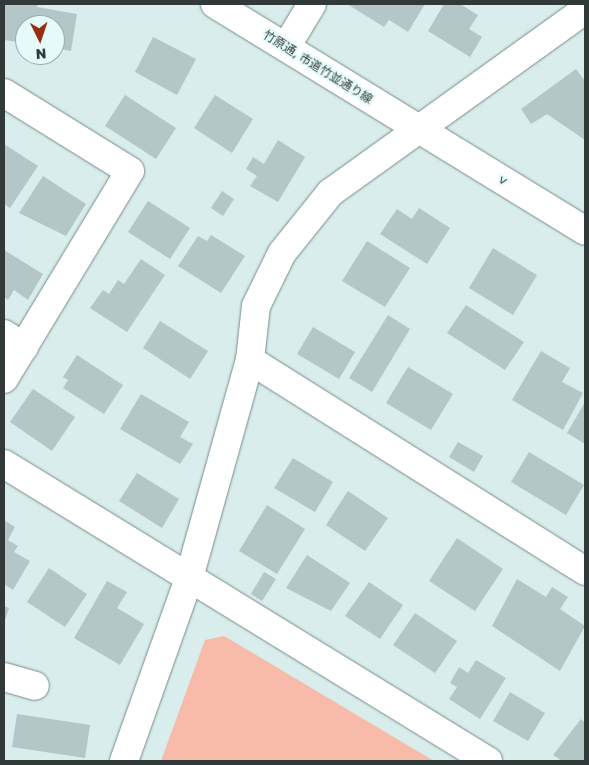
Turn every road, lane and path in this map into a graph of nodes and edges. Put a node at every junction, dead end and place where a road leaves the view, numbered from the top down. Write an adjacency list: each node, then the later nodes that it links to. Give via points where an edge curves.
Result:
1 (215, 4): 4 (street, 竹原通, 市道竹並通り線)
2 (312, 4): 4 (street)
3 (585, 10): 6 (street)
4 (286, 47): 6 (street, 竹原通, 市道竹並通り線)
5 (4, 93): 8 (street, via 130,171)
6 (421, 130): 7 (street, ｖ); 9 (street, via 330,193 282,252 256,306)
7 (585, 231)
8 (14, 340): 10 (street)
9 (250, 360): 12 (street); 13 (street)
10 (4, 379)
11 (4, 464): 13 (street)
12 (585, 571)
13 (189, 578): 16 (street); 17 (street)
14 (4, 677): 15 (street)
15 (35, 686)
16 (124, 761)
17 (488, 761)

